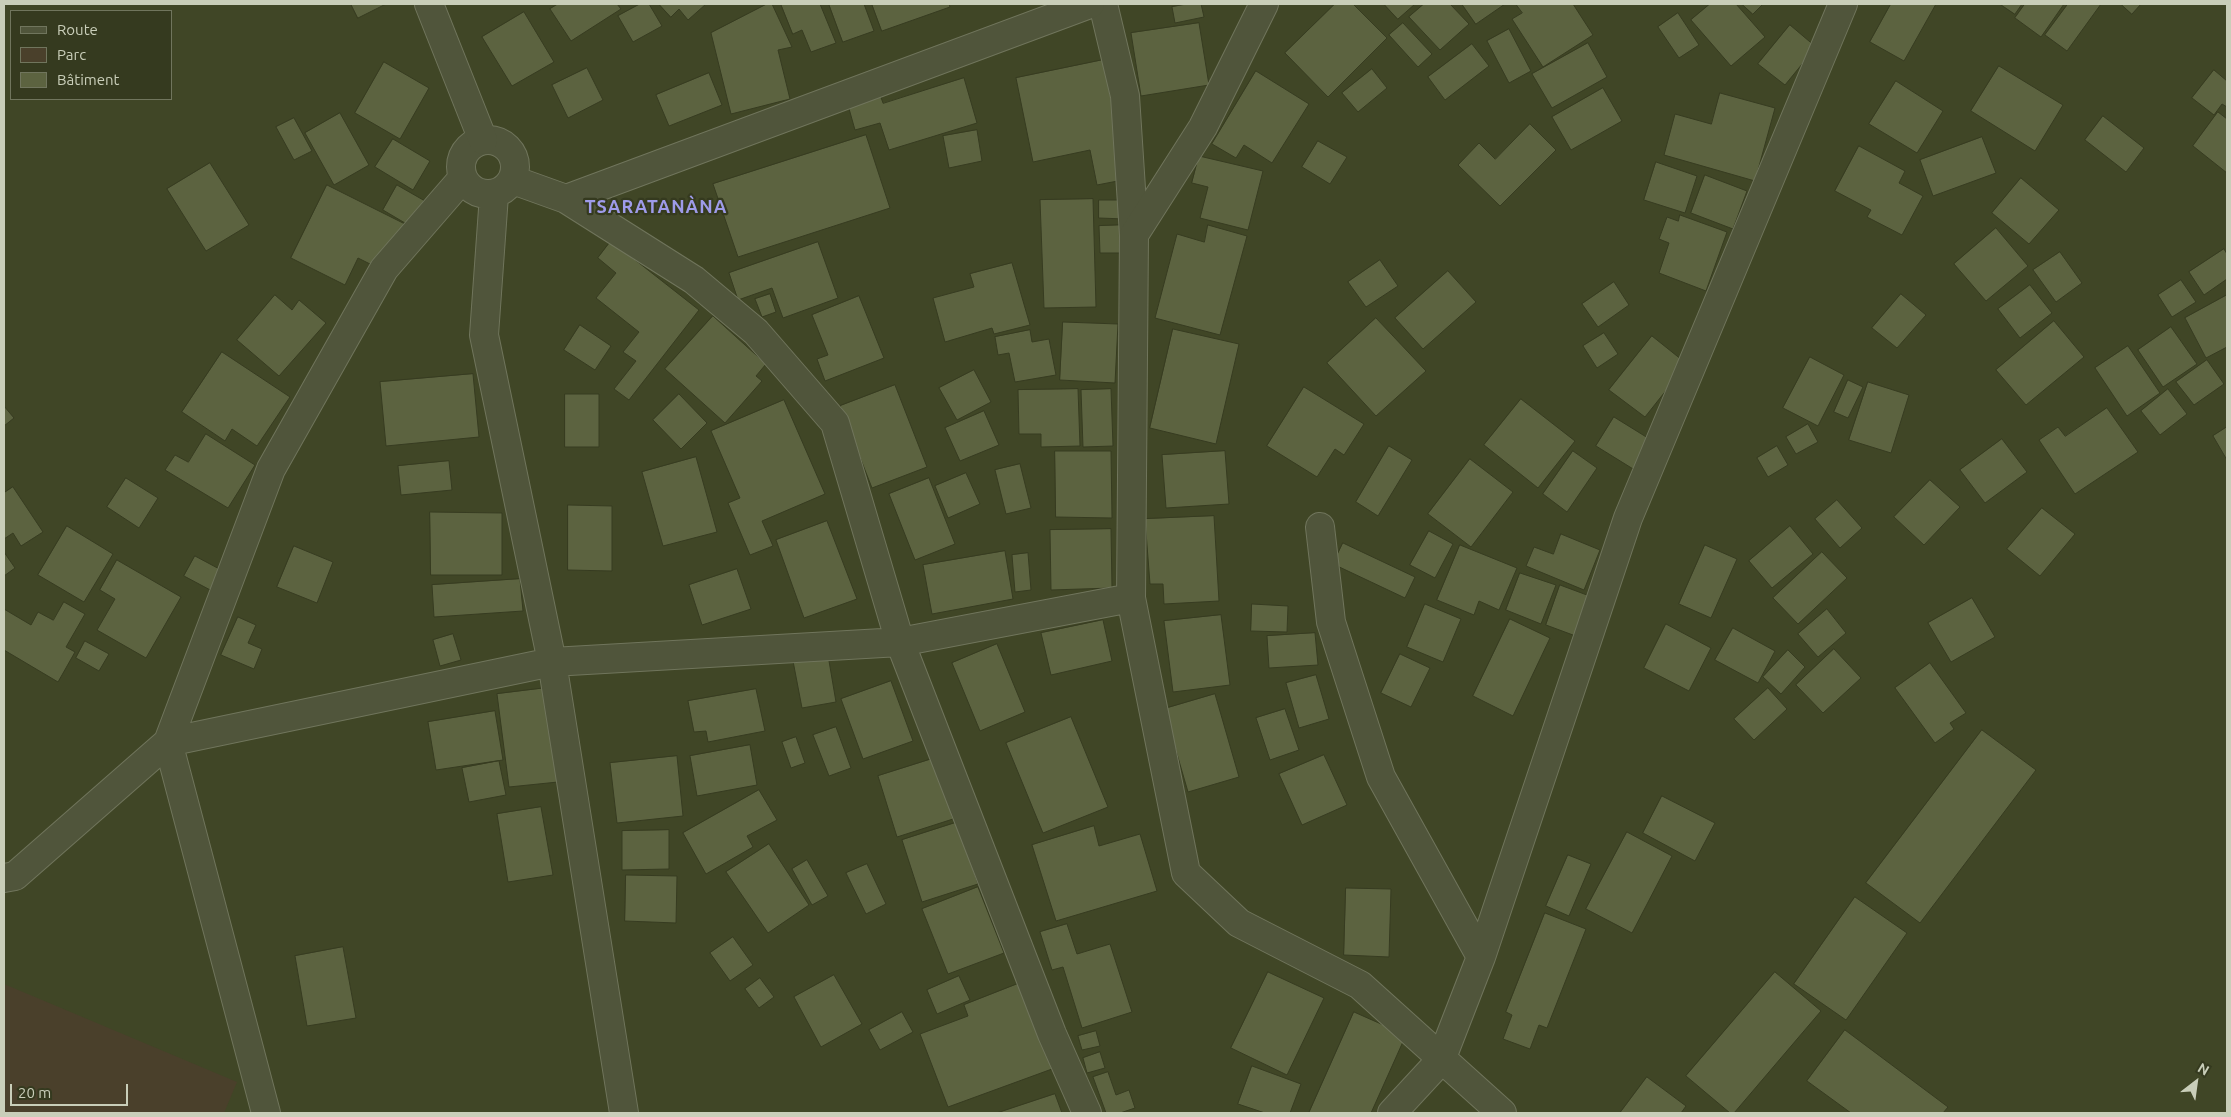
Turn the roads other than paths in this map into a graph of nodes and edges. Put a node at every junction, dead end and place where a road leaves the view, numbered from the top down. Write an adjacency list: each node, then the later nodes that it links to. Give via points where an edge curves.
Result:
1 (429, 4): 6 (street)
2 (1090, 4): 9 (street)
3 (1103, 4): 10 (street, via 1125,96)
4 (1264, 4): 10 (street, via 1203,127)
5 (1843, 4): 17 (street, via 1628,518)
6 (483, 140): 7 (street, via 471,145 463,154 460,166); 8 (street, via 495,140 514,156 516,168)
7 (462, 179): 8 (street, via 481,194); 15 (street, via 384,269 271,469)
8 (503, 187): 9 (street); 14 (street, via 484,336)
9 (566, 199): 13 (street, via 694,280 749,326 835,423)
10 (1134, 235): 12 (street)
11 (1320, 527): 17 (street, via 1331,622 1381,777)
12 (1131, 598): 13 (street); 18 (street, via 1186,873 1239,923 1360,985)
13 (900, 642): 14 (street); 21 (street)
14 (552, 662): 15 (street); 20 (street)
15 (168, 742): 16 (street, via 15,876); 19 (street)
16 (4, 878)
17 (1482, 957): 18 (street)
18 (1441, 1060): 22 (street); 23 (street)
19 (266, 1113)
20 (624, 1113)
21 (1087, 1113)
22 (1392, 1113)
23 (1502, 1113)

